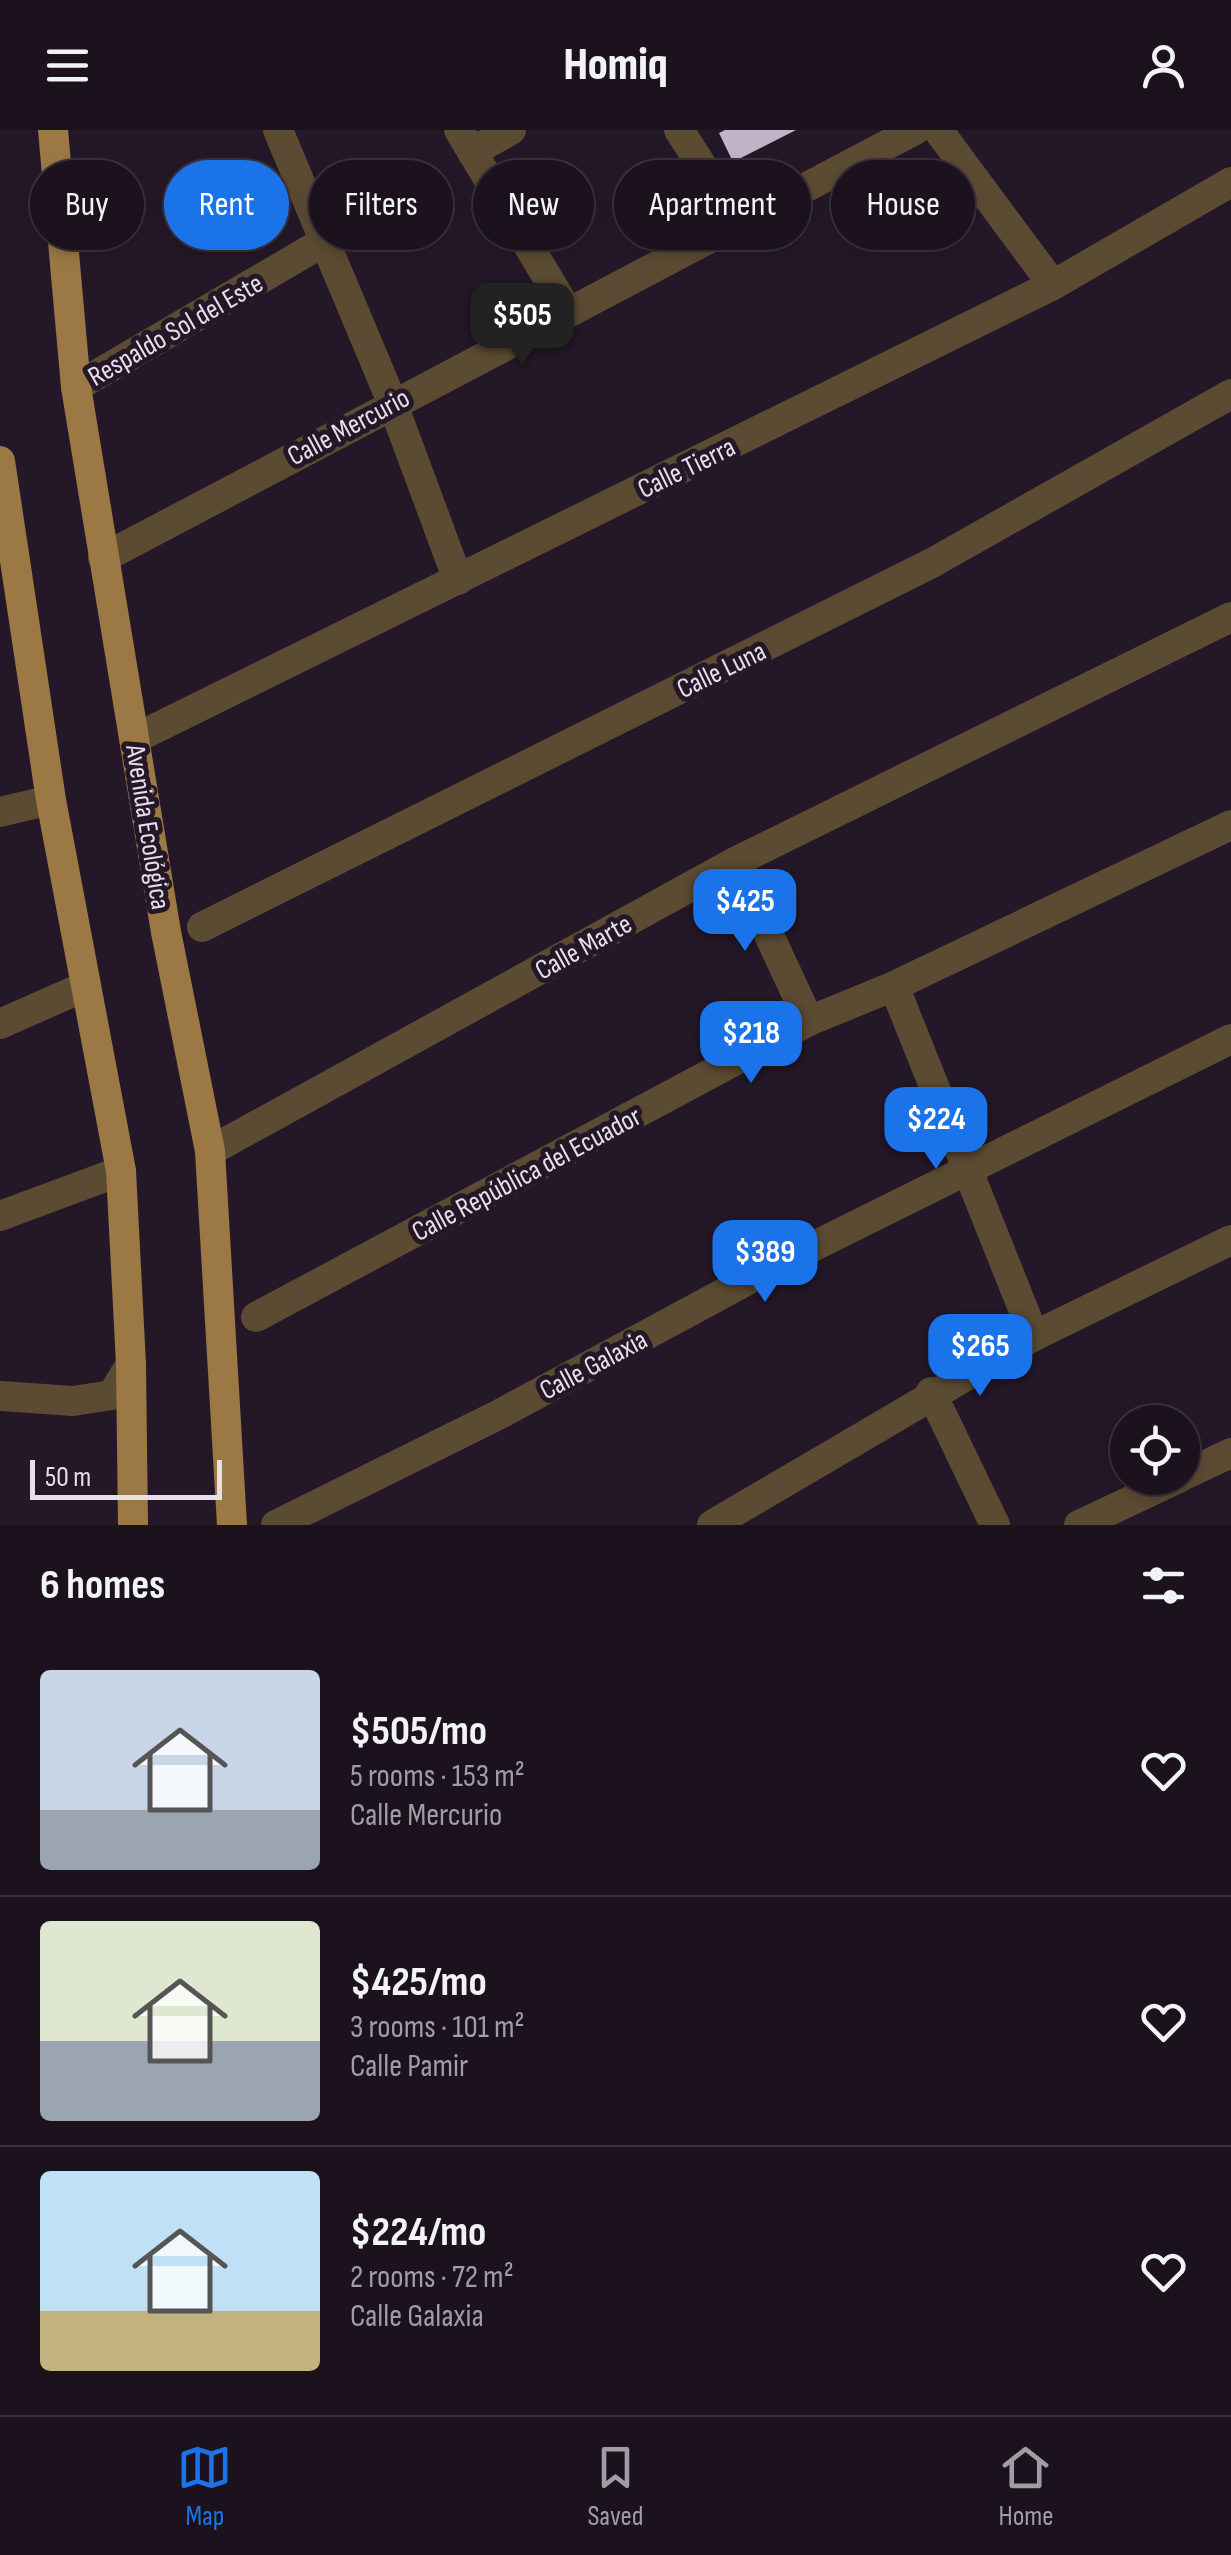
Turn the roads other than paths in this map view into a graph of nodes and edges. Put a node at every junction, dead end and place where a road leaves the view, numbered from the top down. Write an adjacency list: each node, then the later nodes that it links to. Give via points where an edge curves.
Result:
1 (278, 130): 11 (street)
2 (511, 130): 7 (street)
3 (678, 130): 8 (street)
4 (915, 130): 10 (street, Calle Mercurio)
5 (938, 130): 15 (street)
6 (59, 134): 17 (main road, Avenida Ecológica)
7 (466, 141): 16 (street)
8 (698, 160)
9 (1231, 182): 15 (street, Calle Tierra)
10 (811, 186)
11 (309, 204)
12 (311, 250): 17 (street, Respaldo Sol del Este)
13 (328, 250): 19 (street)
14 (688, 250): 16 (street, Calle Mercurio)
15 (1053, 285): 22 (street, Calle Tierra)
16 (567, 310): 19 (street, Calle Mercurio)
17 (76, 387): 21 (main road, Avenida Ecológica)
18 (1231, 394): 30 (street, Calle Luna, via 932,564)
19 (392, 402): 21 (street, Calle Mercurio); 22 (street)
20 (0, 462): 24 (main road)
21 (103, 558): 25 (main road, Avenida Ecológica)
22 (458, 580): 25 (street, Calle Tierra)
23 (1231, 617): 29 (street, Calle Marte)
24 (12, 624): 26 (main road)
25 (134, 739): 36 (main road, Avenida Ecológica)
26 (51, 800): 27 (street); 31 (main road)
27 (0, 812)
28 (1231, 826): 32 (street, Calle República del Ecuador)
29 (735, 862): 33 (street); 36 (street, Calle Marte)
30 (202, 927)
31 (86, 986): 34 (street); 38 (main road)
32 (894, 986): 33 (street, Calle República del Ecuador); 37 (street)
33 (809, 1021): 41 (street, Calle República del Ecuador)
34 (0, 1024)
35 (1231, 1039): 37 (street, Calle Galaxia)
36 (210, 1151): 50 (main road, Avenida Ecológica)
37 (968, 1170): 42 (street); 51 (street, Calle Galaxia)
38 (121, 1171): 39 (street); 43 (main road)
39 (0, 1216)
40 (1231, 1240): 42 (street)
41 (256, 1317)
42 (1034, 1336): 44 (street)
43 (131, 1364): 45 (street, via 112,1395 92,1400); 49 (main road)
44 (931, 1392): 52 (street); 53 (street)
45 (0, 1396)
46 (1231, 1453): 47 (street)
47 (1200, 1468)
48 (1143, 1495): 54 (street)
49 (133, 1525)
50 (232, 1525)
51 (276, 1525)
52 (712, 1525)
53 (996, 1525)
54 (1079, 1525)

